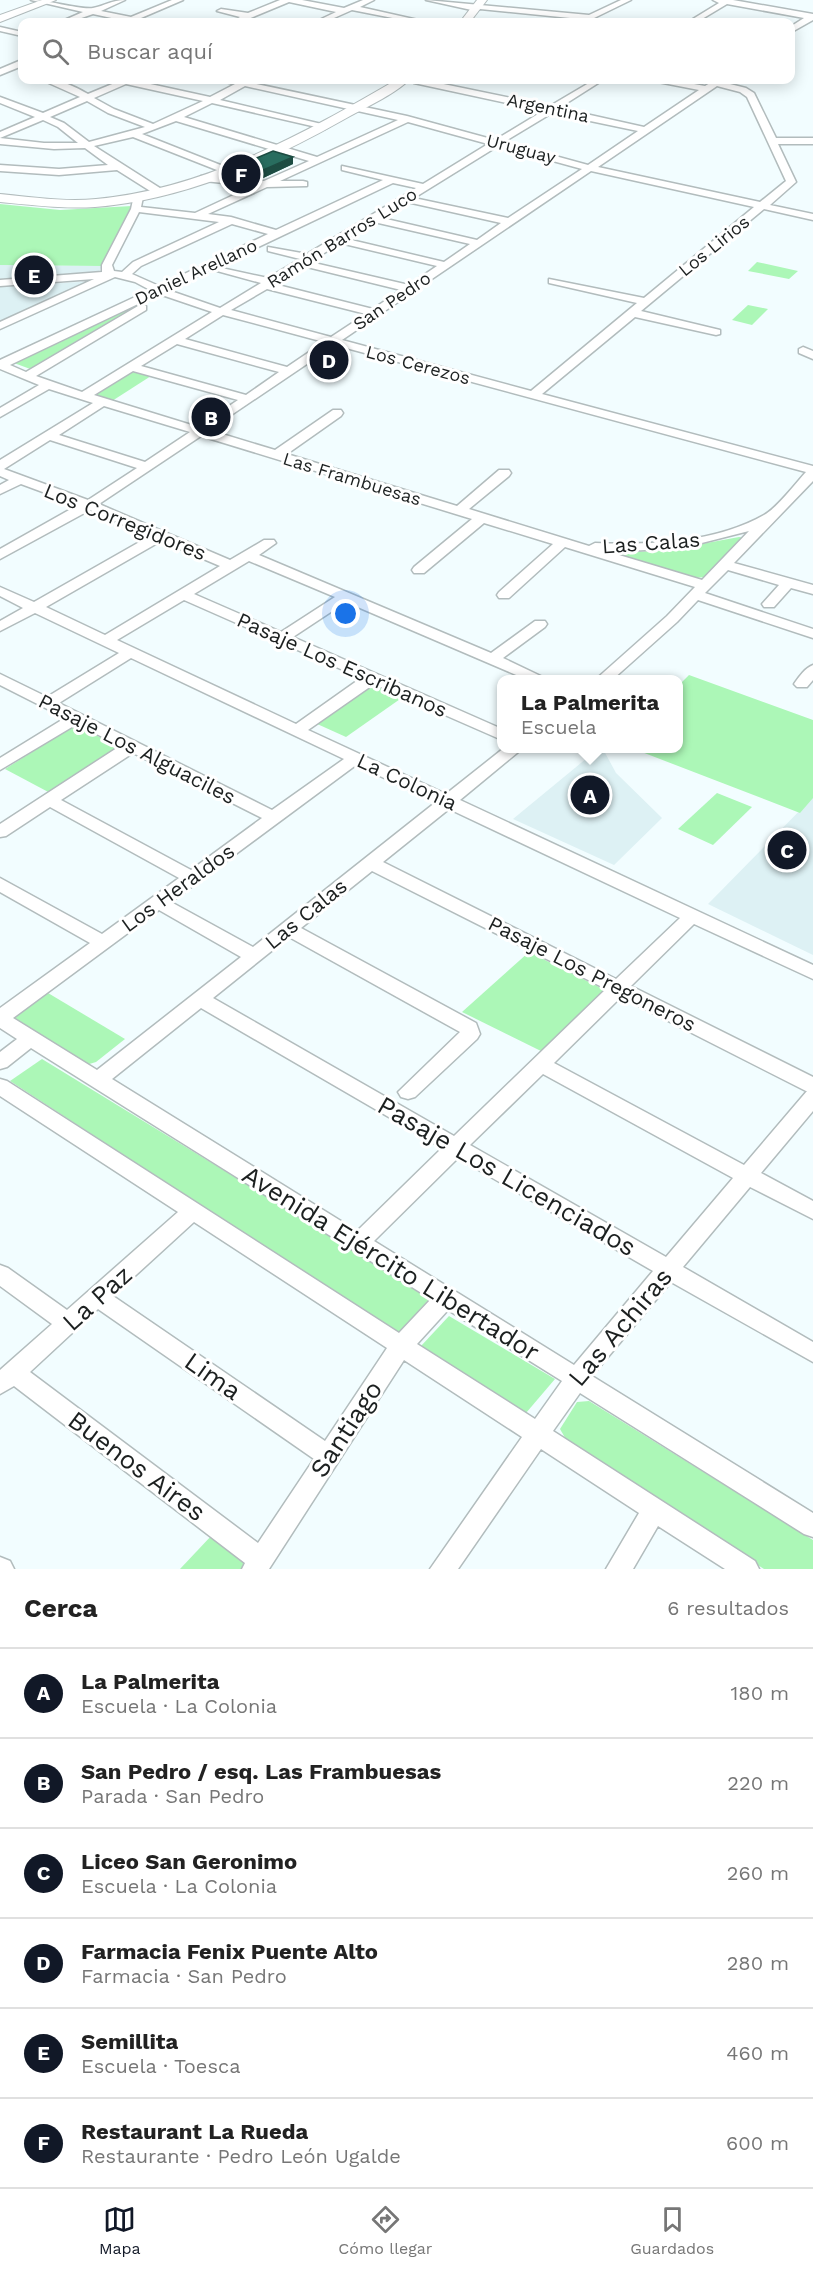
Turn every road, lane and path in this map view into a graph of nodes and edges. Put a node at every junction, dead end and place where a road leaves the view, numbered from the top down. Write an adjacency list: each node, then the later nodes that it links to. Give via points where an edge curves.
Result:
1 (122, 0): 13 (street)
2 (179, 0): 20 (street)
3 (288, 0): 12 (street); 16 (street)
4 (370, 0): 12 (street)
5 (430, 0): 11 (street)
6 (625, 0): 26 (street)
7 (717, 0): 9 (street)
8 (44, 1): 13 (street); 28 (main road)
9 (728, 1): 17 (street); 27 (street)
10 (543, 3): 15 (street)
11 (479, 5): 15 (street); 24 (main road)
12 (349, 10): 22 (street); 23 (street)
13 (92, 11): 18 (street); 19 (street)
14 (221, 11): 16 (street)
15 (558, 12): 25 (street); 26 (street)
16 (249, 16): 21 (street)
17 (812, 16): 29 (street)
18 (74, 18)
19 (117, 18)
20 (135, 18)
21 (244, 18)
22 (329, 18)
23 (396, 18)
24 (468, 18)
25 (552, 18)
26 (588, 18)
27 (699, 18)
28 (0, 19)
29 (800, 25): 30 (street); 32 (street)
30 (813, 27)
31 (0, 28): 33 (street)
32 (795, 28)
33 (18, 33)
34 (0, 58): 35 (street)
35 (18, 62)
36 (18, 65): 37 (street)
37 (3, 71): 38 (street)
38 (18, 73)
39 (58, 84): 48 (street)
40 (117, 84): 48 (street)
41 (143, 84): 50 (street)
42 (242, 84): 50 (street)
43 (248, 84): 51 (street, Uruguay)
44 (396, 84): 51 (main road)
45 (443, 84): 52 (street, Argentina)
46 (592, 84): 52 (street, Ramón Barros Luco)
47 (713, 84): 58 (street, San Pedro); 62 (street, Los Lirios, via 750,94)
48 (87, 97): 53 (street); 56 (street)
49 (0, 100): 53 (street)
50 (212, 100): 54 (street); 57 (street)
51 (356, 108): 55 (street, Uruguay); 57 (main road)
52 (551, 109): 58 (street, Argentina); 64 (street, Ramón Barros Luco)
53 (43, 116): 60 (street); 65 (street, via 67,128)
54 (174, 117): 56 (street); 66 (street)
55 (407, 119): 64 (street, Uruguay); 67 (street)
56 (151, 126): 59 (street)
57 (325, 126): 66 (main road)
58 (646, 130): 71 (street, San Pedro)
59 (131, 133): 65 (street); 72 (street)
60 (0, 135)
61 (0, 141): 65 (street)
62 (773, 141): 63 (street); 82 (street, Los Lirios, via 791,181)
63 (813, 141)
64 (497, 142): 71 (street, Uruguay); 77 (street, Ramón Barros Luco)
65 (87, 145): 68 (street)
66 (279, 149): 67 (street); 72 (main road)
67 (316, 160): 75 (street)
68 (120, 167): 69 (street, via 73,172); 78 (street)
69 (0, 168)
70 (345, 168): 74 (street)
71 (589, 168): 82 (street, Uruguay); 87 (street, San Pedro)
72 (225, 170): 73 (main road)
73 (204, 178): 75 (street); 78 (main road)
74 (391, 180): 77 (street); 88 (street, Daniel Arellano)
75 (263, 184): 76 (street); 83 (street)
76 (303, 184)
77 (424, 188): 80 (street, Ramón Barros Luco)
78 (159, 192): 81 (main road)
79 (0, 198): 81 (main road, via 72,204)
80 (405, 199): 85 (street, Ramón Barros Luco); 87 (street)
81 (137, 203): 83 (street); 95 (street, via 106,265 106,270)
82 (763, 206): 84 (street, Uruguay); 101 (street, Los Lirios)
83 (196, 216): 86 (street)
84 (813, 217)
85 (373, 219): 89 (street, Ramón Barros Luco); 90 (street)
86 (231, 220): 88 (street); 95 (street)
87 (510, 222): 90 (street, San Pedro)
88 (277, 234): 100 (street, Daniel Arellano)
89 (339, 240): 92 (street, Ramón Barros Luco); 93 (street)
90 (478, 243): 93 (street, San Pedro)
91 (272, 249): 92 (street)
92 (305, 260): 98 (street, Ramón Barros Luco); 99 (street)
93 (445, 265): 99 (street, San Pedro)
94 (221, 270): 98 (street)
95 (118, 275): 97 (street); 100 (street, Los Cerezos, via 138,279); 105 (street)
96 (553, 281): 101 (street)
97 (0, 283)
98 (268, 283): 102 (street, Ramón Barros Luco); 103 (street)
99 (410, 289): 103 (street, San Pedro)
100 (163, 292): 102 (street, Los Cerezos); 109 (street, Daniel Arellano); 112 (street)
101 (647, 302): 104 (street, Los Lirios)
102 (221, 312): 107 (street, Ramón Barros Luco); 108 (street, Los Cerezos)
103 (375, 313): 108 (street, San Pedro)
104 (633, 313): 106 (street); 115 (street, Los Lirios)
105 (0, 326)
106 (716, 332)
107 (175, 340): 110 (street, Ramón Barros Luco); 111 (street)
108 (332, 342): 111 (street, San Pedro); 115 (street, Los Cerezos)
109 (0, 365): 112 (street, Las Frambuesas)
110 (130, 367): 114 (street, Ramón Barros Luco); 116 (street)
111 (289, 371): 116 (street, San Pedro)
112 (27, 376): 113 (street, Las Frambuesas)
113 (48, 385): 114 (street, Las Frambuesas); 119 (street)
114 (84, 396): 117 (street, Las Frambuesas)
115 (532, 396): 126 (street, Los Cerezos)
116 (247, 399): 120 (street, San Pedro)
117 (103, 402): 120 (street, Las Frambuesas); 121 (street)
118 (337, 412): 122 (street)
119 (0, 413)
120 (199, 432): 122 (street, Las Frambuesas); 124 (street, San Pedro)
121 (49, 436): 123 (street); 124 (street)
122 (276, 456): 131 (street, Las Frambuesas)
123 (0, 466)
124 (147, 467): 130 (street, San Pedro)
125 (0, 472): 128 (street, Los Corregidores)
126 (813, 472): 132 (street, Las Calas)
127 (504, 473): 131 (street)
128 (19, 480): 129 (street); 130 (street, Los Corregidores)
129 (0, 490)
130 (89, 506): 134 (street, Los Corregidores); 137 (street, San Pedro)
131 (458, 512): 133 (street, Las Frambuesas)
132 (774, 516): 136 (street, Las Calas, via 730,534 677,545 624,548); 139 (street, Las Calas)
133 (480, 519): 136 (street, Las Frambuesas); 141 (street)
134 (161, 535): 140 (street, Los Corregidores); 150 (street)
135 (269, 543): 138 (street)
136 (561, 544): 145 (street, Las Frambuesas); 147 (street)
137 (0, 555)
138 (248, 555): 140 (street); 148 (street)
139 (727, 565): 142 (street); 145 (street, Las Calas)
140 (231, 566): 146 (street)
141 (419, 570)
142 (788, 583): 143 (street); 149 (street)
143 (813, 590)
144 (0, 591): 150 (street, La Colonia)
145 (701, 591): 153 (street); 160 (street, Las Calas)
146 (183, 594): 154 (street, Pasaje Los Escribanos); 155 (street)
147 (504, 595)
148 (346, 597): 154 (street); 157 (street)
149 (769, 604)
150 (35, 607): 152 (street); 155 (street, La Colonia)
151 (540, 624): 157 (street)
152 (0, 627)
153 (813, 634)
154 (282, 638): 161 (street, Pasaje Los Escribanos)
155 (105, 640): 156 (street, La Colonia)
156 (130, 652): 164 (street); 166 (street, La Colonia)
157 (492, 659): 159 (street)
158 (813, 670): 163 (street)
159 (530, 675)
160 (608, 675)
161 (372, 678): 166 (street); 167 (street, Pasaje Los Escribanos)
162 (0, 679): 164 (street, Pasaje Los Alguaciles)
163 (802, 684)
164 (47, 703): 165 (street, Pasaje Los Alguaciles)
165 (76, 718): 168 (street, Pasaje Los Alguaciles); 171 (street)
166 (297, 730): 170 (street, La Colonia)
167 (497, 733)
168 (132, 746): 172 (street); 174 (street, Pasaje Los Alguaciles)
169 (509, 753): 173 (street, Las Calas)
170 (356, 758): 173 (street, La Colonia); 174 (street, Los Heraldos)
171 (0, 765)
172 (49, 800): 175 (street); 177 (street)
173 (448, 801): 176 (street, Las Calas); 180 (street, La Colonia)
174 (274, 818): 177 (street, Los Heraldos)
175 (0, 832)
176 (371, 863): 181 (street, Las Calas); 185 (street, Pasaje Los Pregoneros)
177 (192, 878): 179 (street, Los Heraldos)
178 (0, 884): 182 (street)
179 (158, 902): 182 (street, Los Heraldos); 183 (street)
180 (692, 916): 184 (street, La Colonia); 185 (street)
181 (288, 929): 183 (street, Las Calas); 194 (street, via 469,1028 470,1034)
182 (103, 943): 187 (street, Los Heraldos)
183 (254, 956): 186 (street, Las Calas)
184 (813, 973)
185 (618, 988): 190 (street); 193 (street, Pasaje Los Pregoneros)
186 (200, 999): 191 (street, Las Calas); 196 (street, Pasaje Los Licenciados)
187 (0, 1019): 188 (street, Avenida Ejército Libertador)
188 (31, 1038): 189 (street); 191 (street, Avenida Ejército Libertador)
189 (0, 1062)
190 (540, 1064): 196 (street); 197 (street)
191 (98, 1080): 200 (street, Avenida Ejército Libertador)
192 (0, 1086): 198 (street)
193 (813, 1086)
194 (408, 1092)
195 (813, 1097): 197 (street, Las Achiras)
196 (456, 1147): 200 (street); 201 (street, Pasaje Los Licenciados)
197 (748, 1175): 199 (street); 201 (street, Las Achiras)
198 (193, 1211): 203 (street, La Paz); 206 (street)
199 (813, 1211)
200 (359, 1242): 204 (street, Avenida Ejército Libertador)
201 (668, 1269): 207 (street, Pasaje Los Licenciados); 209 (street, Las Achiras)
202 (0, 1274): 205 (street)
203 (98, 1296): 205 (street, La Paz); 211 (street, Lima)
204 (446, 1297): 206 (street, Santiago); 209 (street, Avenida Ejército Libertador)
205 (68, 1323): 208 (street, La Paz)
206 (401, 1346): 210 (street); 211 (street, Santiago)
207 (813, 1353)
208 (6, 1378): 214 (street, Buenos Aires)
209 (577, 1378): 210 (street, Las Achiras); 213 (street, Avenida Ejército Libertador)
210 (536, 1433): 212 (street); 215 (street, Las Achiras)
211 (328, 1456): 214 (street, Santiago)
212 (654, 1510): 216 (street); 217 (street)
213 (813, 1526)
214 (258, 1564)
215 (443, 1569)
216 (619, 1569)
217 (746, 1569)

